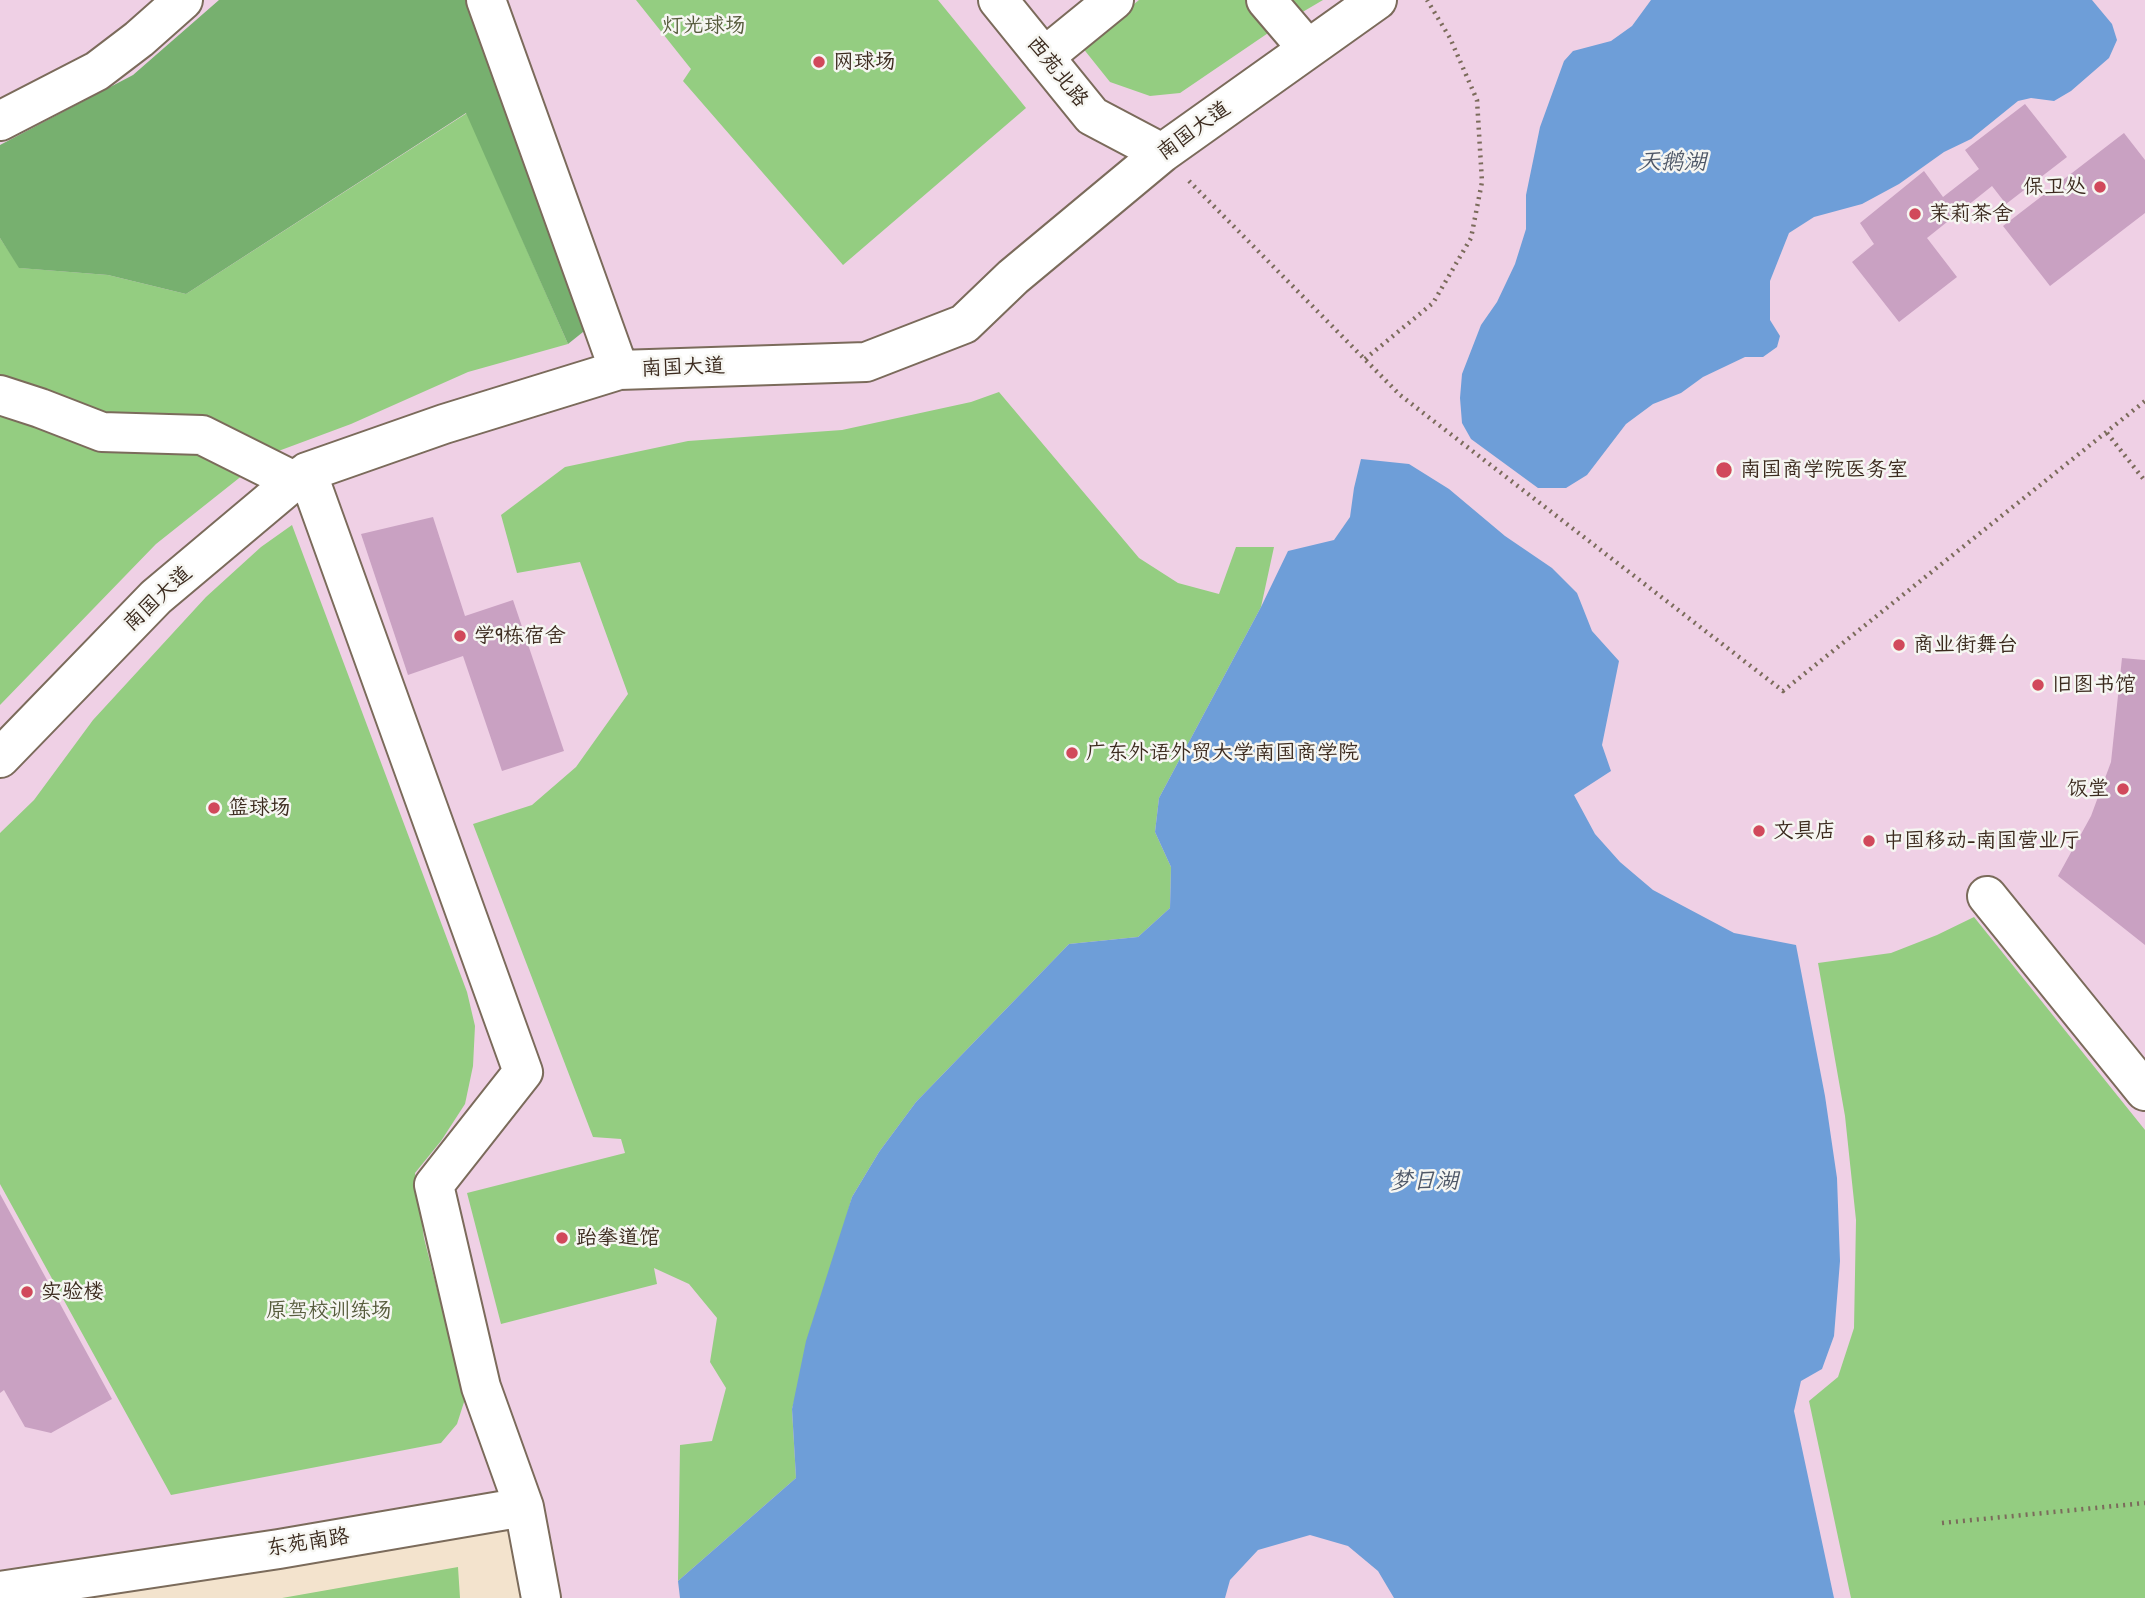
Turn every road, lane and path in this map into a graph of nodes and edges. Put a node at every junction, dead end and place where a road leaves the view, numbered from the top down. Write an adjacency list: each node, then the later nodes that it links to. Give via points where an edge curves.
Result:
1 (183, 0): 10 (street, via 97,71)
2 (486, 0): 13 (street)
3 (998, 0): 9 (street, 西苑北路)
4 (1114, 0): 9 (street)
5 (1266, 0): 8 (street)
6 (1377, 0): 8 (street, 南国大道)
7 (1427, 0): 12 (path, via 1450,38 1477,100 1482,182 1471,238 1433,303)
8 (1307, 48): 11 (street, 南国大道)
9 (1044, 57): 11 (street, 西苑北路, via 1092,116)
10 (0, 121)
11 (1162, 153): 12 (path); 13 (street, 南国大道, via 1013,277 964,324 866,362)
12 (1365, 359): 16 (path, via 1400,395 1783,691)
13 (619, 370): 17 (street, 南国大道, via 444,424)
14 (0, 395): 17 (street, via 102,432 202,435)
15 (2145, 401): 16 (path)
16 (2107, 433): 18 (path)
17 (300, 476): 19 (street, 南国大道, via 156,597); 23 (street, via 523,1072 434,1185 481,1387)
18 (2145, 481)
19 (0, 758)
20 (1987, 896): 21 (street)
21 (2145, 1091)
22 (2145, 1503): 24 (path)
23 (524, 1507): 25 (street, 东苑南路); 26 (street)
24 (1942, 1524)
25 (0, 1591)
26 (541, 1598)

